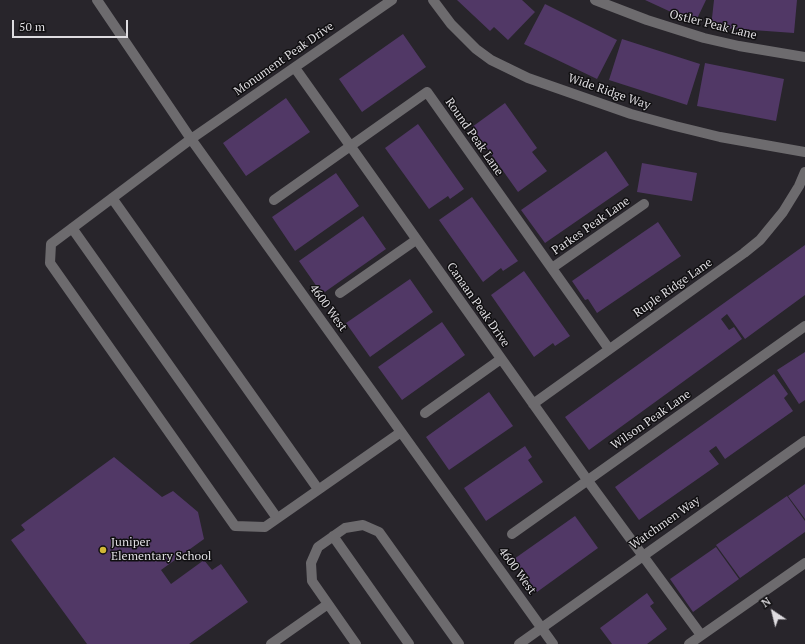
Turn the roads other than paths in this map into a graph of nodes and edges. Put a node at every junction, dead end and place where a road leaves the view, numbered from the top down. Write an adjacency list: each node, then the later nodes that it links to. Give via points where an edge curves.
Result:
1 (97, 0): 7 (street, 4600 West)
2 (392, 0): 6 (street, Monument Peak Drive)
3 (433, 0): 9 (street, Wide Ridge Way, via 451,24 476,48 491,60 528,78 631,114 675,126)
4 (595, 0): 5 (street, Ostler Peak Lane, via 704,38)
5 (805, 57)
6 (295, 68): 7 (street, Monument Peak Drive); 8 (street, Canaan Peak Drive)
7 (191, 139): 11 (street, Monument Peak Drive); 23 (street, 4600 West)
8 (350, 146): 12 (street, Round Peak Lane); 15 (street, Canaan Peak Drive); 16 (street, Round Peak Lane, via 427,92)
9 (805, 152)
10 (805, 172): 19 (street, Ruple Ridge Lane, via 787,206 760,240)
11 (112, 198): 14 (street, Monument Peak Drive); 26 (street)
12 (274, 200)
13 (644, 204): 16 (street, Parkes Peak Lane)
14 (72, 228): 27 (street); 27 (street, Monument Peak Drive, via 51,244 50,263 235,526 265,527)
15 (416, 240): 17 (street); 20 (street, Canaan Peak Drive)
16 (552, 268): 19 (street, Round Peak Lane)
17 (340, 293)
18 (805, 326): 25 (street, Wilson Peak Lane)
19 (609, 349): 21 (street, Ruple Ridge Lane)
20 (502, 359): 21 (street, Canaan Peak Drive); 22 (street)
21 (534, 404): 25 (street, Canaan Peak Drive)
22 (425, 413)
23 (401, 432): 26 (street); 33 (street, 4600 West)
24 (805, 442): 30 (street, Watchmen Way)
25 (588, 481): 28 (street, Wilson Peak Lane); 30 (street, Canaan Peak Drive)
26 (318, 489): 27 (street)
27 (277, 518)
28 (512, 534)
29 (333, 536): 32 (street, via 318,548 311,564 312,581); 37 (street); 38 (street, via 345,528 363,525 379,532)
30 (643, 555): 33 (street, Watchmen Way); 34 (street, Canaan Peak Drive)
31 (805, 562): 34 (street)
32 (328, 604): 35 (street); 36 (street)
33 (542, 628): 39 (street, Watchmen Way); 40 (street, 4600 West)
34 (701, 635): 41 (street)
35 (271, 644)
36 (356, 644)
37 (409, 644)
38 (459, 644)
39 (519, 644)
40 (553, 644)
41 (689, 644)

